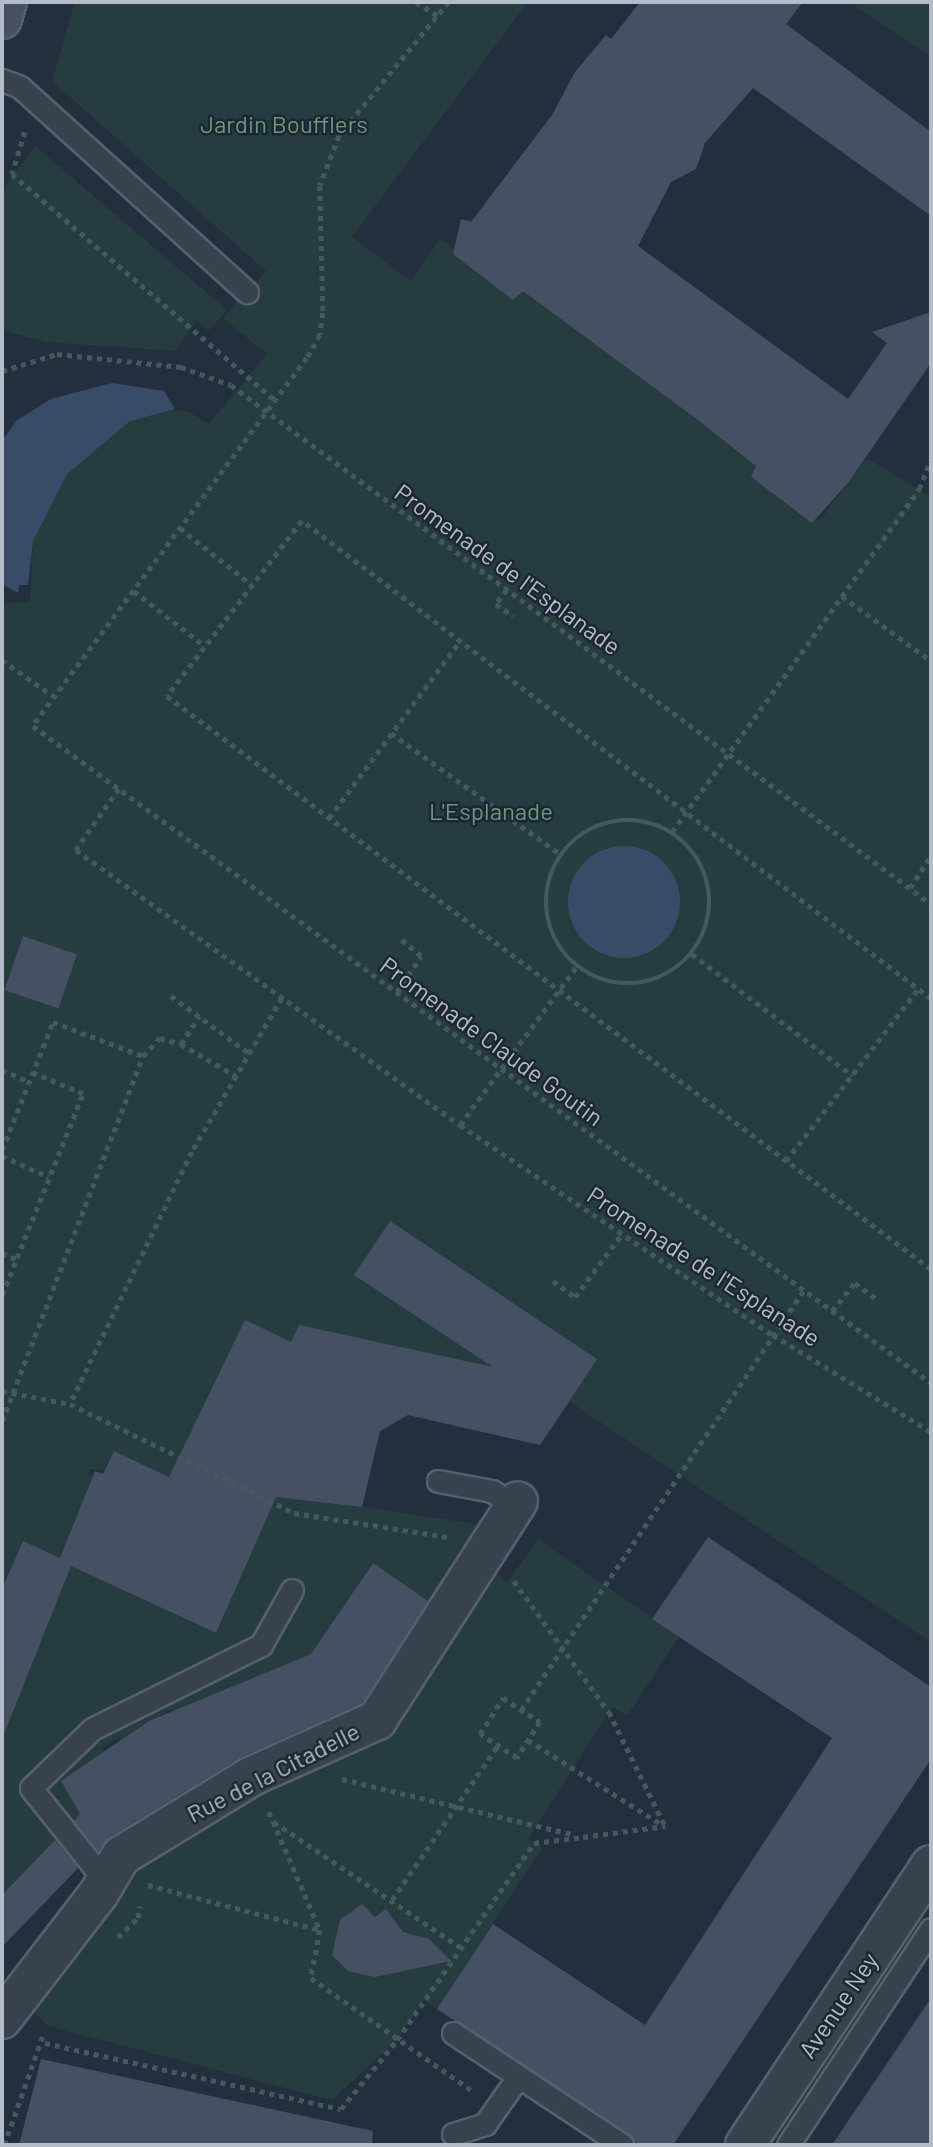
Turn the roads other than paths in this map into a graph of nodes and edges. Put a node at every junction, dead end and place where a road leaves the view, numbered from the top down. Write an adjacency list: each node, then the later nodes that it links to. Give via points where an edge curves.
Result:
1 (7, 2): 2 (main road)
2 (2, 19)
3 (2, 80): 4 (lane, via 20,87)
4 (247, 292)
5 (438, 1480): 6 (lane, via 492,1491)
6 (516, 1504): 9 (street, Rue de la Citadelle, via 498,1559 377,1720 266,1770 121,1856)
7 (292, 1590): 9 (lane, via 261,1645 92,1729 31,1788)
8 (931, 1865): 16 (street, Avenue Ney)
9 (106, 1882): 11 (street, Rue de la Citadelle)
10 (931, 1929): 17 (lane)
11 (2, 2019)
12 (453, 2034): 13 (lane)
13 (518, 2077): 14 (lane, via 485,2124); 15 (lane)
14 (453, 2134)
15 (622, 2145)
16 (744, 2145)
17 (788, 2145)

